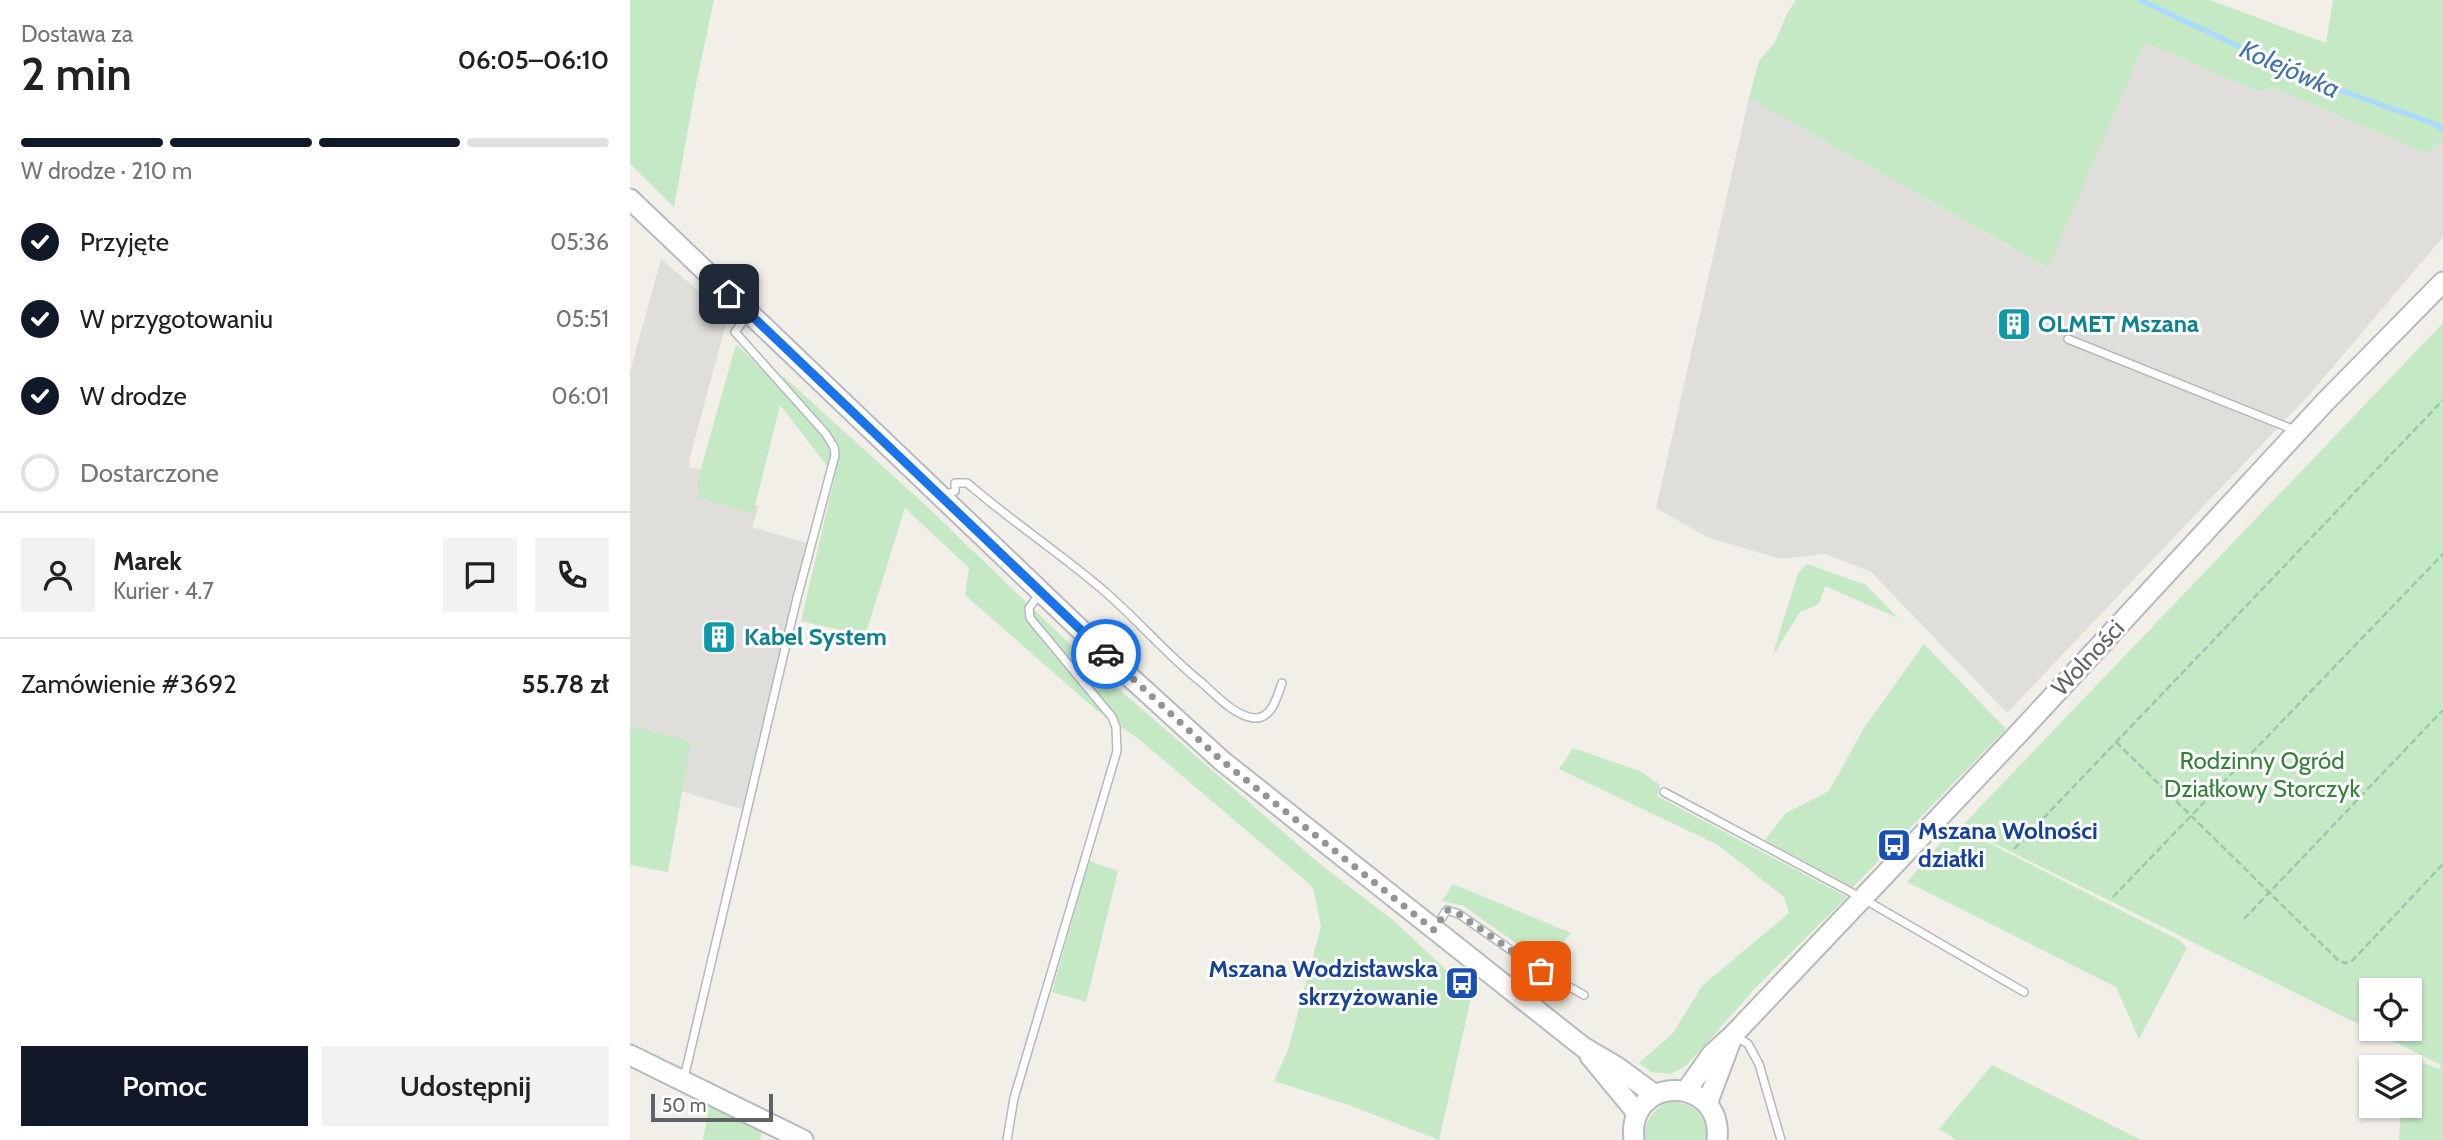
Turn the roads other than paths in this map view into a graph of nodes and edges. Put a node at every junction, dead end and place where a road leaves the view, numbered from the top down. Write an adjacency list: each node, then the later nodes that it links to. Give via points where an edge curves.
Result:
1 (630, 199): 3 (main road)
2 (2443, 282): 5 (main road, Wolności)
3 (749, 313): 6 (main road); 17 (lane, via 735,332 826,434 835,455)
4 (2068, 339): 5 (lane)
5 (2297, 431): 10 (main road, Wolności)
6 (941, 497): 7 (main road); 8 (lane, via 955,491 955,483 967,483 1101,589 1181,666 1243,715 1268,713)
7 (1041, 591): 11 (main road, via 1221,760); 23 (lane, via 1029,608 1030,618 1112,718 1118,738 1014,1098)
8 (1282, 683)
9 (1664, 792): 10 (lane)
10 (1862, 898): 12 (lane); 14 (main road, Wolności)
11 (1434, 930): 13 (lane, via 1447,910 1459,914); 15 (main road)
12 (2024, 992)
13 (1584, 995)
14 (1734, 1034): 18 (main road, Wolności, via 1712,1054); 20 (main road, Wolności); 26 (lane, via 1748,1044 1759,1064)
15 (1583, 1047): 19 (main road); 21 (main road)
16 (630, 1055): 17 (main road)
17 (684, 1081): 22 (main road)
18 (1686, 1091): 19 (main road); 20 (main road)
19 (1655, 1095): 21 (main road)
20 (1707, 1104): 25 (main road, via 1716,1120)
21 (1637, 1113): 24 (main road)
22 (803, 1140)
23 (1007, 1140)
24 (1634, 1140)
25 (1717, 1140)
26 (1781, 1140)

